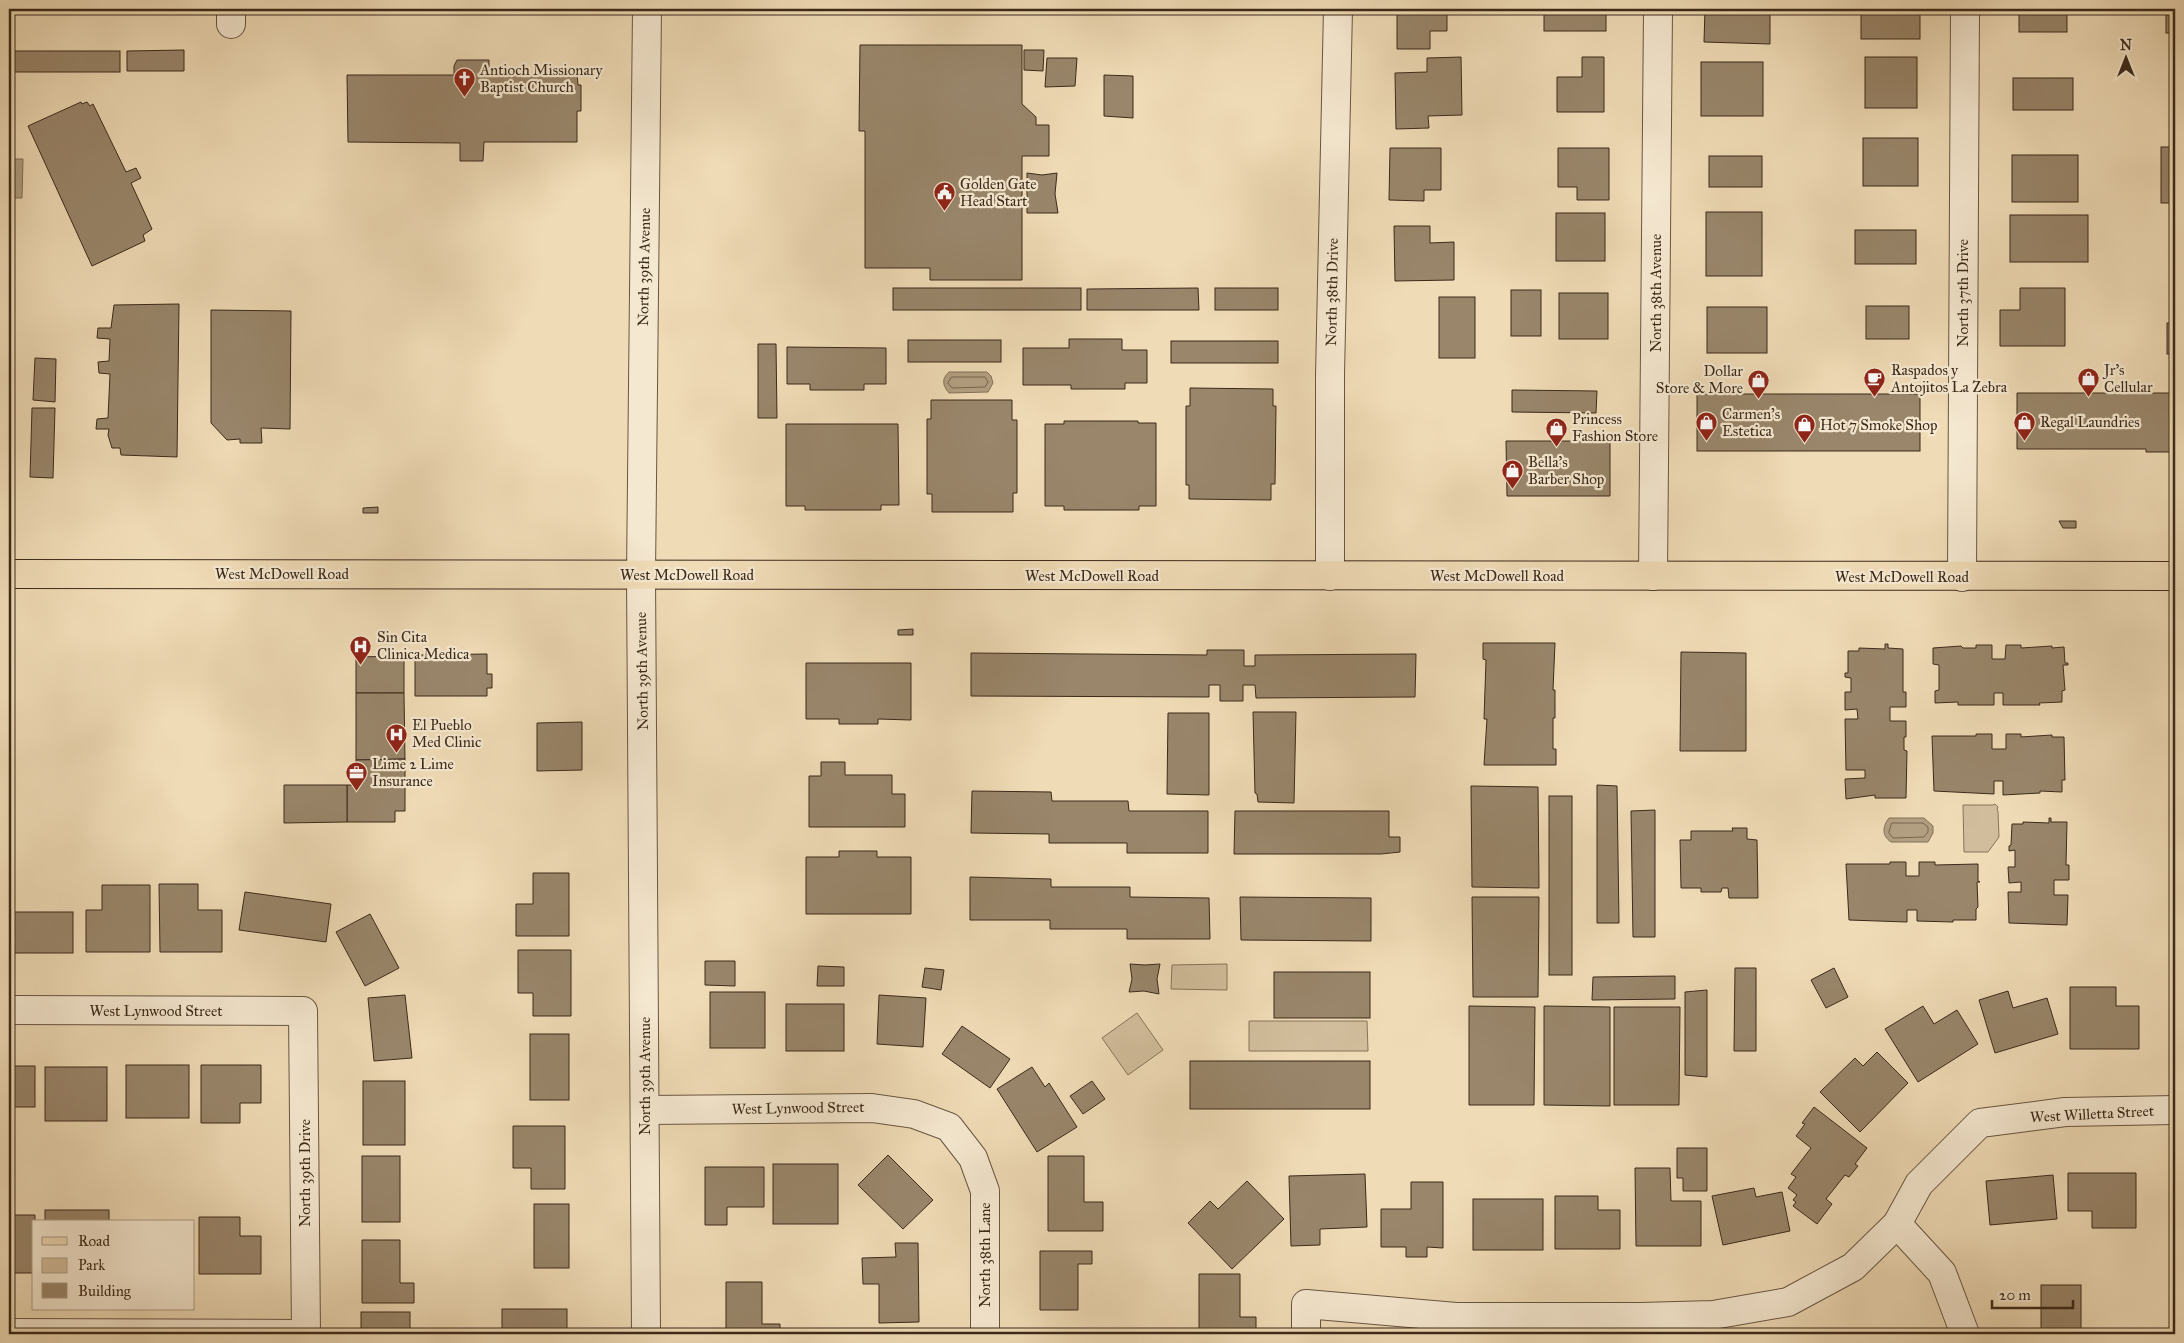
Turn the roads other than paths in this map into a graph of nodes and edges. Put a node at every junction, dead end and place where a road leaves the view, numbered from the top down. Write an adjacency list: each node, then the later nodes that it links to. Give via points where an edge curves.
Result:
1 (647, 9): 6 (street, North 39th Avenue)
2 (1338, 9): 7 (street, North 38th Drive, via 1330,375)
3 (1658, 9): 8 (street, North 38th Avenue)
4 (1965, 9): 10 (street, North 37th Drive)
5 (9, 574): 6 (main road, West McDowell Road)
6 (641, 575): 7 (main road, West McDowell Road); 13 (street, North 39th Avenue)
7 (1330, 576): 8 (main road, West McDowell Road)
8 (1653, 576): 10 (main road, West McDowell Road)
9 (2175, 576): 10 (main road, West McDowell Road)
10 (1962, 577)
11 (9, 1010): 12 (street, West Lynwood Street)
12 (303, 1011): 19 (street, North 39th Drive)
13 (645, 1110): 15 (street, West Lynwood Street, via 872,1108 914,1114); 20 (street, North 39th Avenue)
14 (2175, 1110): 16 (street, West Willetta Street, via 2065,1112 1980,1124 1919,1184)
15 (948, 1127): 21 (street, North 38th Lane, via 973,1158 986,1191)
16 (1897, 1224): 17 (street, West Willetta Street, via 1853,1267 1788,1302); 23 (street, via 1942,1272)
17 (1640, 1326): 22 (street, West Willetta Street, via 1456,1318 1306,1304)
18 (9, 1333): 19 (street)
19 (306, 1334)
20 (646, 1334)
21 (986, 1334)
22 (1306, 1334)
23 (1965, 1334)

